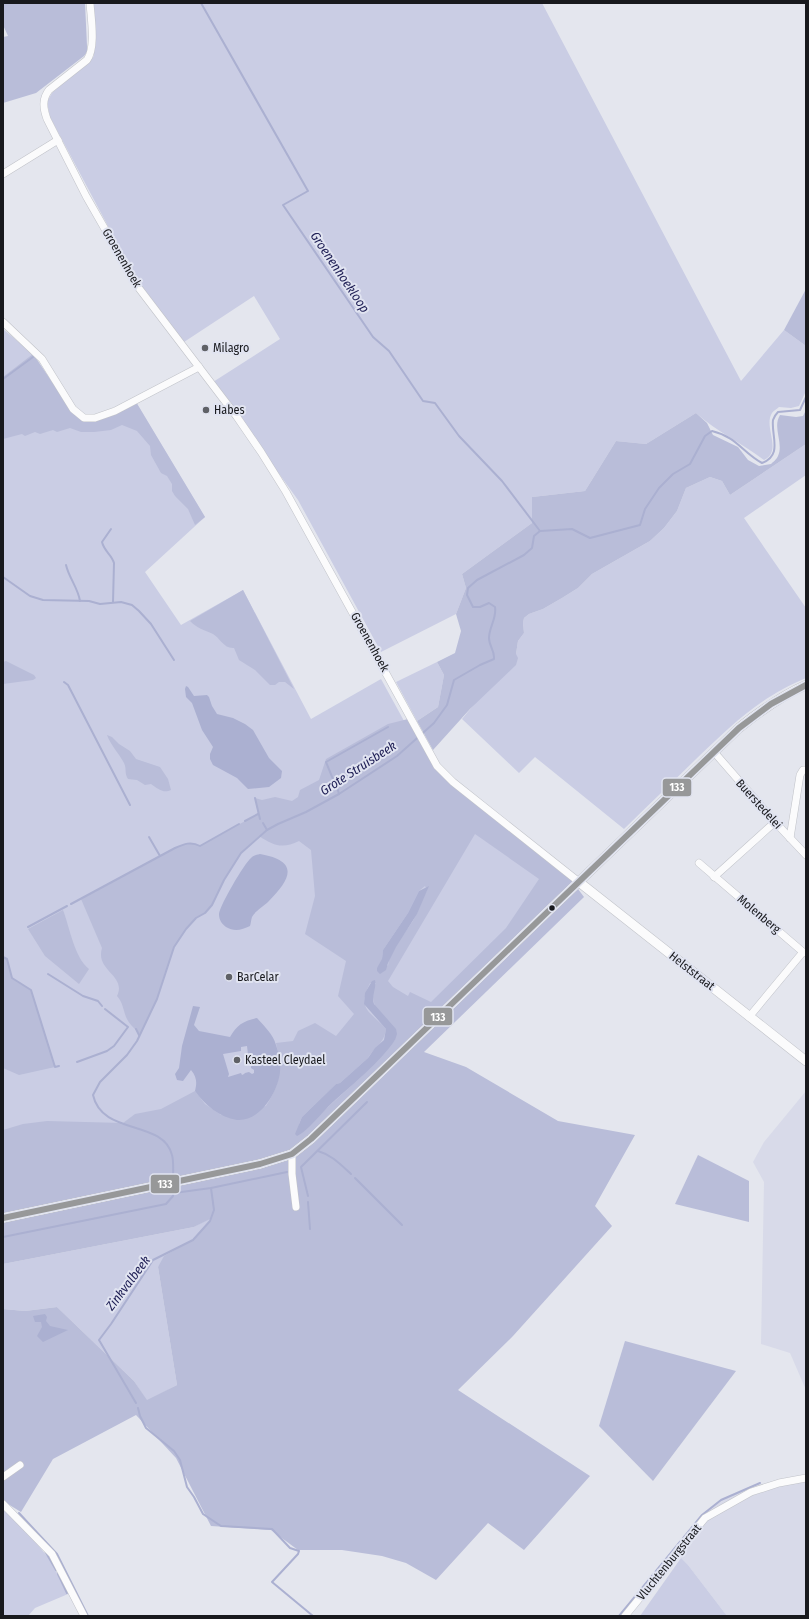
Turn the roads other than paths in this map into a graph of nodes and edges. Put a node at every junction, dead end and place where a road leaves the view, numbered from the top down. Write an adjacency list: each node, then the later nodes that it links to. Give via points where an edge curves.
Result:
1 (90, 3): 2 (street, Groenenhoek, via 90,56 49,90 44,100 44,112)
2 (58, 140): 3 (street); 5 (street, Groenenhoek, via 86,196 138,287)
3 (3, 174)
4 (3, 322): 5 (street, via 42,359 73,409 84,418 95,418 115,410)
5 (199, 367): 16 (street, Groenenhoek, via 261,452 286,492 438,766 447,777)
6 (806, 685): 7 (street, via 765,707)
7 (714, 752): 11 (street, Buerstedelei); 16 (street)
8 (806, 770): 10 (street, via 800,774)
9 (806, 782): 10 (street)
10 (798, 786): 12 (street)
11 (774, 822): 12 (street, Buerstedelei); 15 (street)
12 (790, 838): 13 (street, Buerstedelei)
13 (806, 855)
14 (698, 863): 15 (street, Molenberg)
15 (714, 877): 17 (street, Molenberg)
16 (579, 882): 18 (street, Helststraat); 20 (street, via 312,1138)
17 (805, 952): 18 (street, Molenberg)
18 (750, 1017): 19 (street, Helststraat)
19 (806, 1061)
20 (292, 1154): 21 (street); 22 (street, via 270,1162)
21 (296, 1207)
22 (3, 1218)
23 (20, 1465): 24 (street)
24 (3, 1477)
25 (806, 1478): 28 (street, Vluchtenburgstraat, via 751,1492 705,1518)
26 (3, 1504): 27 (street, via 52,1554)
27 (84, 1616)
28 (625, 1616)

